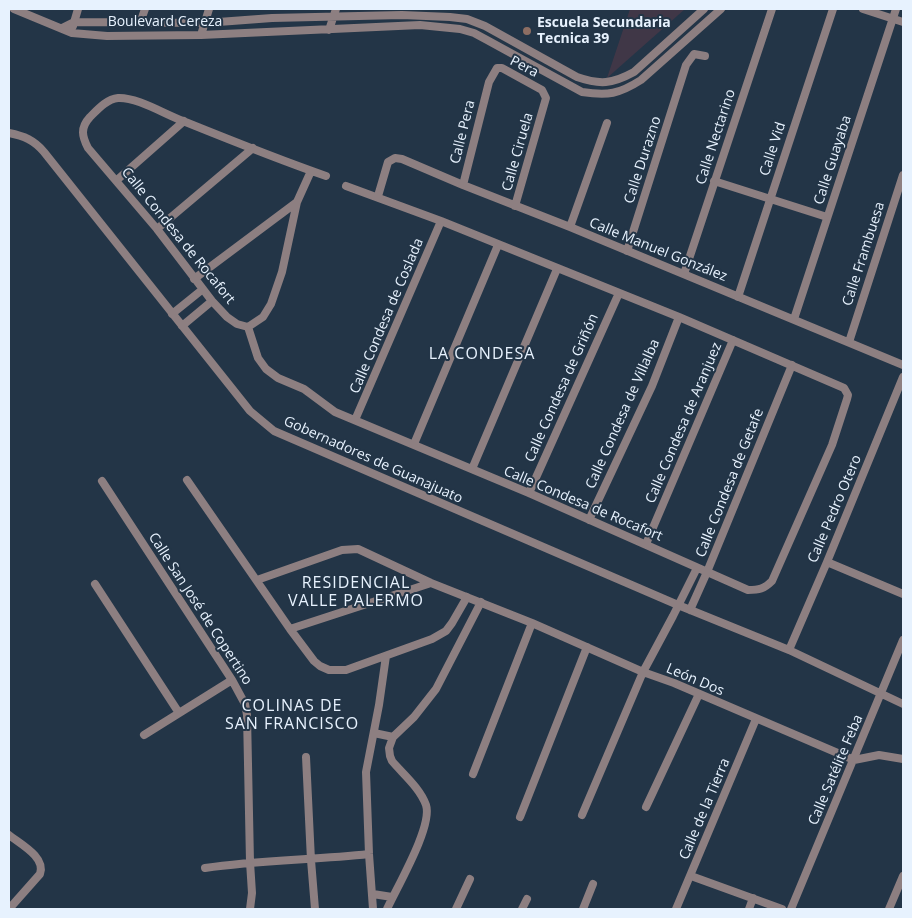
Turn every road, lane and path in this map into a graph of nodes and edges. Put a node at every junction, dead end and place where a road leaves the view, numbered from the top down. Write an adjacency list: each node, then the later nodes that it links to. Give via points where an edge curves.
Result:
1 (15, 9): 22 (street)
2 (78, 9): 17 (street)
3 (144, 9): 20 (street)
4 (209, 9): 18 (street)
5 (274, 9): 14 (street)
6 (336, 9): 15 (street)
7 (704, 9): 13 (street, Boulevard Cereza, via 634,72 610,83 593,83 577,77 467,19)
8 (721, 9): 21 (street, Boulevard Cereza, via 641,80 611,94 582,92 474,34 440,27)
9 (772, 9): 37 (street, Calle Nectarino)
10 (833, 9): 41 (street, Calle Vid)
11 (863, 9): 16 (street)
12 (896, 9): 16 (street, Calle Guayaba)
13 (403, 12): 15 (street, Boulevard Cereza); 21 (street)
14 (272, 18): 15 (street, Boulevard Cereza); 18 (street, Boulevard Cereza)
15 (333, 18): 23 (street)
16 (893, 18): 19 (street); 44 (street, Calle Guayaba)
17 (74, 22): 20 (street, Boulevard Cereza); 22 (street); 24 (street)
18 (205, 22): 20 (street, Boulevard Cereza); 25 (street)
19 (903, 22)
20 (140, 23)
21 (401, 26): 23 (street, Boulevard Cereza)
22 (62, 28): 24 (street)
23 (329, 30): 25 (street, Boulevard Cereza)
24 (72, 33): 25 (street, Boulevard Cereza)
25 (201, 35)
26 (705, 56): 49 (street, Calle Durazno, via 694,54 688,60)
27 (488, 85): 28 (street, Pera, via 499,67 542,90 546,95); 38 (street, Calle Pera)
28 (545, 104): 43 (street, Calle Ciruela)
29 (184, 121): 32 (street, Calle Condesa de Rocafort); 36 (street); 36 (street, Calle Condesa de Rocafort, via 134,100 111,99 103,105 82,131 88,148)
30 (607, 123): 46 (street)
31 (9, 133): 57 (street, Gobernadores de Guanajuato, via 36,143)
32 (253, 148): 33 (street, Calle Condesa de Rocafort); 47 (street)
33 (311, 171): 35 (street, Calle Condesa de Rocafort); 42 (street)
34 (903, 175): 63 (street, Calle Frambuesa)
35 (326, 176)
36 (117, 180): 47 (street, Calle Condesa de Rocafort)
37 (714, 180): 41 (street); 51 (street, Calle Nectarino)
38 (463, 185): 40 (street, Calle Manuel González, via 402,158 395,158 388,162); 43 (street, Calle Manuel González)
39 (346, 186): 40 (street, Calle Condesa de Rocafort)
40 (378, 196): 45 (street, Calle Condesa de Rocafort)
41 (770, 199): 44 (street); 55 (street, Calle Vid)
42 (297, 202): 52 (street); 61 (street, via 282,272 271,304 263,317)
43 (515, 206): 46 (street, Calle Manuel González)
44 (827, 217): 59 (street, Calle Guayaba)
45 (441, 221): 48 (street, Calle Condesa de Rocafort); 67 (street, Calle Condesa de Coslada)
46 (570, 227): 49 (street, Calle Manuel González)
47 (158, 229): 52 (street, Calle Condesa de Rocafort)
48 (498, 245): 50 (street, Calle Condesa de Rocafort); 68 (street)
49 (628, 250): 51 (street, Calle Manuel González)
50 (557, 269): 54 (street, Calle Condesa de Rocafort); 69 (street)
51 (684, 274): 55 (street, Calle Manuel González)
52 (194, 279): 53 (street, Calle Condesa de Rocafort)
53 (202, 289): 56 (street, Calle Condesa de Rocafort); 57 (street)
54 (618, 293): 58 (street, Calle Condesa de Rocafort); 72 (street, Calle Condesa de Griñón)
55 (738, 296): 59 (street, Calle Manuel González)
56 (212, 301): 60 (street); 61 (street, Calle Condesa de Rocafort, via 227,317)
57 (172, 314): 60 (street, Gobernadores de Guanajuato)
58 (678, 317): 62 (street, Calle Condesa de Rocafort); 73 (street, Calle Condesa de Villalba, via 652,386)
59 (794, 318): 63 (street, Calle Manuel González)
60 (182, 326): 84 (street, Gobernadores de Guanajuato, via 250,411 274,431)
61 (248, 327): 67 (street, Calle Condesa de Rocafort, via 258,358 271,374 304,390 335,412)
62 (733, 340): 64 (street, Calle Condesa de Rocafort); 74 (street, Calle Condesa de Aranjuez)
63 (848, 342): 65 (street, Calle Manuel González)
64 (792, 365): 77 (street, Calle Condesa de Getafe); 77 (street, Calle Condesa de Rocafort, via 846,390 847,400 832,445 772,581 766,587 748,590)
65 (903, 365)
66 (903, 377): 75 (street, Calle Pedro Otero)
67 (355, 420): 68 (street, Calle Condesa de Rocafort)
68 (414, 444): 69 (street, Calle Condesa de Rocafort)
69 (472, 469): 72 (street, Calle Condesa de Rocafort)
70 (187, 480): 78 (street)
71 (102, 481): 93 (street, Calle San José de Copertino)
72 (529, 493): 73 (street, Calle Condesa de Rocafort)
73 (589, 520): 74 (street, Calle Condesa de Rocafort)
74 (646, 544): 76 (street, Calle Condesa de Rocafort)
75 (827, 562): 81 (street); 90 (street, Calle Pedro Otero)
76 (697, 568): 77 (street, Calle Condesa de Rocafort); 84 (street, Calle Condesa de Getafe)
77 (707, 572): 85 (street, Calle Condesa de Getafe)
78 (256, 580): 79 (street, León Dos, via 351,548); 87 (street)
79 (431, 583): 82 (street, León Dos); 87 (street)
80 (95, 584): 97 (street)
81 (903, 594)
82 (467, 597): 83 (street, León Dos); 91 (street, via 440,636)
83 (481, 602): 86 (street, León Dos); 101 (street, via 436,689)
84 (678, 605): 85 (street, Gobernadores de Guanajuato); 92 (street, Calle Condesa de Getafe)
85 (690, 610): 90 (street, Gobernadores de Guanajuato)
86 (532, 623): 89 (street, León Dos); 105 (street)
87 (290, 628): 91 (street, via 314,661 329,670 346,670)
88 (903, 640): 95 (street, Calle Satélite Feba)
89 (587, 647): 92 (street, León Dos); 108 (street)
90 (789, 650): 95 (street, Gobernadores de Guanajuato)
91 (386, 656): 99 (street)
92 (643, 672): 94 (street, León Dos); 107 (street, Calle Condesa de Getafe)
93 (232, 680): 97 (street); 112 (street, Calle San José de Copertino, via 247,715)
94 (699, 694): 98 (street, León Dos); 106 (street)
95 (881, 694): 96 (street, Gobernadores de Guanajuato); 104 (street, Calle Satélite Feba)
96 (903, 704)
97 (179, 713): 100 (street)
98 (756, 719): 104 (street, León Dos); 114 (street, Calle de la Tierra)
99 (374, 733): 101 (street); 110 (street, via 366,772)
100 (144, 735)
101 (393, 737): 119 (street, via 390,756 419,792 428,813 422,835)
102 (306, 757): 111 (street)
103 (903, 759): 104 (street, via 878,755)
104 (854, 760): 133 (street, Calle Satélite Feba)
105 (473, 774)
106 (646, 807)
107 (582, 815)
108 (520, 816)
109 (9, 835): 122 (street, via 40,861 41,870)
110 (369, 854): 111 (street); 118 (street)
111 (311, 860): 112 (street); 124 (street)
112 (250, 862): 113 (street); 123 (street, Calle San José de Copertino)
113 (205, 868)
114 (691, 876): 120 (street); 130 (street, Calle de la Tierra)
115 (903, 876): 134 (street)
116 (470, 879): 127 (street)
117 (593, 884): 129 (street)
118 (373, 894): 119 (street); 125 (street)
119 (392, 897): 126 (street)
120 (754, 898): 131 (street); 132 (street)
121 (527, 899): 128 (street)
122 (9, 909)
123 (250, 909)
124 (316, 909)
125 (373, 909)
126 (386, 909)
127 (456, 909)
128 (522, 909)
129 (583, 909)
130 (676, 909)
131 (749, 909)
132 (782, 909)
133 (790, 909)
134 (889, 909)

